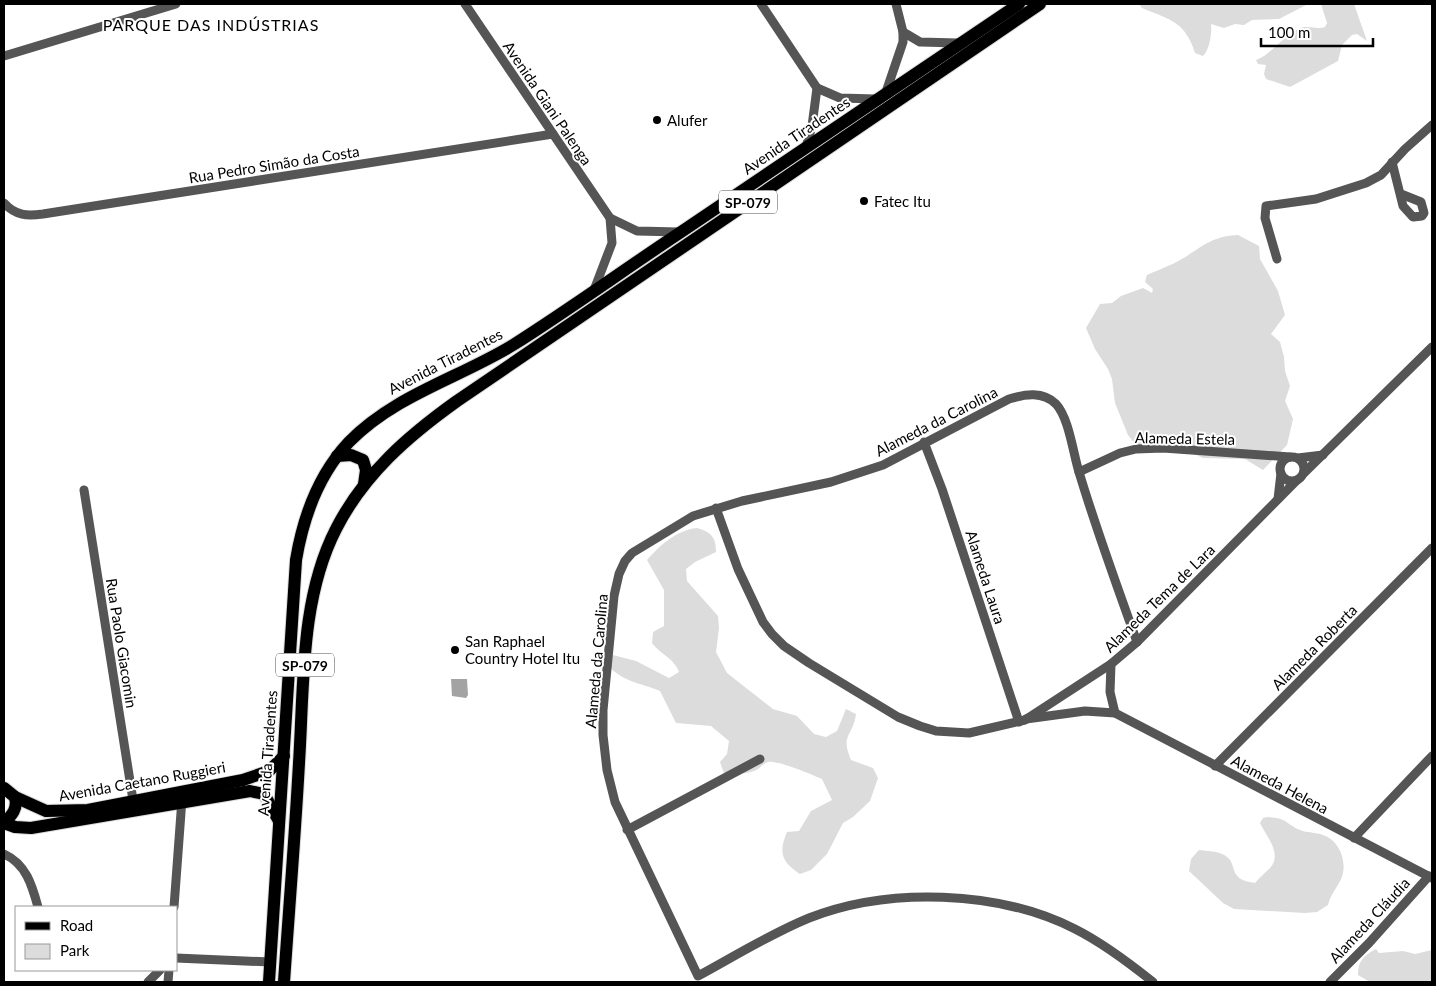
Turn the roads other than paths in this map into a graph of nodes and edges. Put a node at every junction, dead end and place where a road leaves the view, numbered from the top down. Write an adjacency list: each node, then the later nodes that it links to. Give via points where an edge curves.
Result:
1 (176, 4): 10 (street)
2 (465, 4): 14 (street, Avenida Giani Palenga)
3 (761, 4): 11 (street)
4 (896, 4): 8 (street)
5 (1019, 4): 7 (main road, Avenida Tiradentes / SP-079)
6 (1040, 4): 32 (main road, Avenida Tiradentes / SP-079, via 457,401 400,445)
7 (1005, 9): 9 (main road, Avenida Tiradentes / SP-079)
8 (903, 32): 9 (street, via 920,42); 12 (street, via 901,53)
9 (958, 44): 12 (main road, Avenida Tiradentes / SP-079)
10 (4, 56)
11 (816, 88): 12 (street, via 840,98); 15 (street)
12 (882, 96): 15 (main road, Avenida Tiradentes / SP-079)
13 (1432, 125): 16 (street)
14 (553, 134): 18 (street, Rua Pedro Simão da Costa, via 43,214 26,216 16,213); 19 (street, Avenida Giani Palenga)
15 (806, 147): 20 (main road, Avenida Tiradentes / SP-079)
16 (1392, 162): 17 (street); 21 (street, via 1381,175 1358,186 1316,199 1266,206 1265,218)
17 (1402, 194)
18 (4, 203)
19 (610, 218): 20 (street, via 637,231); 22 (street, via 612,244)
20 (680, 232): 22 (main road, Avenida Tiradentes / SP-079)
21 (1277, 259)
22 (594, 291): 27 (main road, Avenida Tiradentes / SP-079, via 506,349 390,408)
23 (1432, 346): 26 (street, Alameda Tema de Lara)
24 (924, 442): 30 (street, Alameda da Carolina, via 1009,399 1036,394 1052,401 1063,416); 35 (street, Alameda da Carolina, via 883,465 831,482); 40 (street, Alameda Laura)
25 (1265, 454): 28 (street, Alameda Estela); 29 (street); 30 (street, Alameda Estela, via 1136,449)
26 (1323, 455): 28 (street); 31 (street, Alameda Tema de Lara)
27 (337, 456): 32 (main road, via 352,455 362,460 366,470); 41 (main road, Avenida Tiradentes / SP-079, via 312,501 297,551)
28 (1294, 457): 29 (street, via 1286,458); 31 (street, via 1304,464)
29 (1281, 470): 31 (street, via 1288,480); 34 (street)
30 (1079, 472): 37 (street, Alameda da Carolina)
31 (1300, 476): 34 (street, Alameda Tema de Lara)
32 (364, 484): 65 (main road, Avenida Tiradentes / SP-079, via 335,529 311,604)
33 (84, 490): 50 (street, Rua Paolo Giacomin)
34 (1278, 500): 37 (street, Alameda Tema de Lara)
35 (716, 508): 40 (street, Alameda Tema de Lara, via 754,602 764,622 784,646 898,717 920,726 944,732 969,733); 53 (street, Alameda da Carolina, via 693,516 652,539 624,561 619,574 610,624 603,735 609,786)
36 (1432, 548): 44 (street, Alameda Roberta)
37 (1137, 642): 38 (street, Alameda Tema de Lara)
38 (1111, 664): 39 (street, via 1110,692); 40 (street, Alameda Tema de Lara)
39 (1115, 714): 40 (street, Alameda Helena, via 1084,711); 44 (street, Alameda Helena)
40 (1022, 721)
41 (284, 756): 45 (main road, Avenida Caetano Ruggieri); 51 (main road, Avenida Tiradentes / SP-079)
42 (1432, 756): 54 (street)
43 (760, 759): 53 (street)
44 (1216, 766): 54 (street, Alameda Helena)
45 (269, 771): 47 (main road, via 264,780); 49 (main road, Avenida Caetano Ruggieri)
46 (4, 788): 48 (main road, Avenida Caetano Ruggieri)
47 (264, 794): 49 (main road, Avenida Caetano Ruggieri, via 250,791); 51 (main road)
48 (15, 797): 50 (main road, Avenida Caetano Ruggieri, via 46,812 88,810); 52 (main road, via 14,813)
49 (182, 797): 50 (main road, Avenida Caetano Ruggieri); 52 (main road, Avenida Caetano Ruggieri, via 31,828); 58 (street)
50 (133, 800)
51 (279, 821): 60 (main road, Avenida Tiradentes / SP-079)
52 (4, 823)
53 (627, 830): 62 (street, Alameda da Carolina)
54 (1354, 838): 56 (street, Alameda Helena)
55 (4, 854): 57 (street, via 14,858 27,875)
56 (1430, 877): 67 (street, Alameda Cláudia)
57 (38, 906)
58 (174, 906)
59 (178, 958): 60 (street)
60 (270, 962): 64 (main road, Avenida Tiradentes / SP-079)
61 (159, 971): 63 (street)
62 (700, 979): 66 (street, Alameda da Carolina, via 779,931 837,909 890,899 948,898 1013,908 1073,928 1113,952)
63 (148, 982)
64 (269, 982)
65 (284, 982)
66 (1152, 982)
67 (1330, 982)

